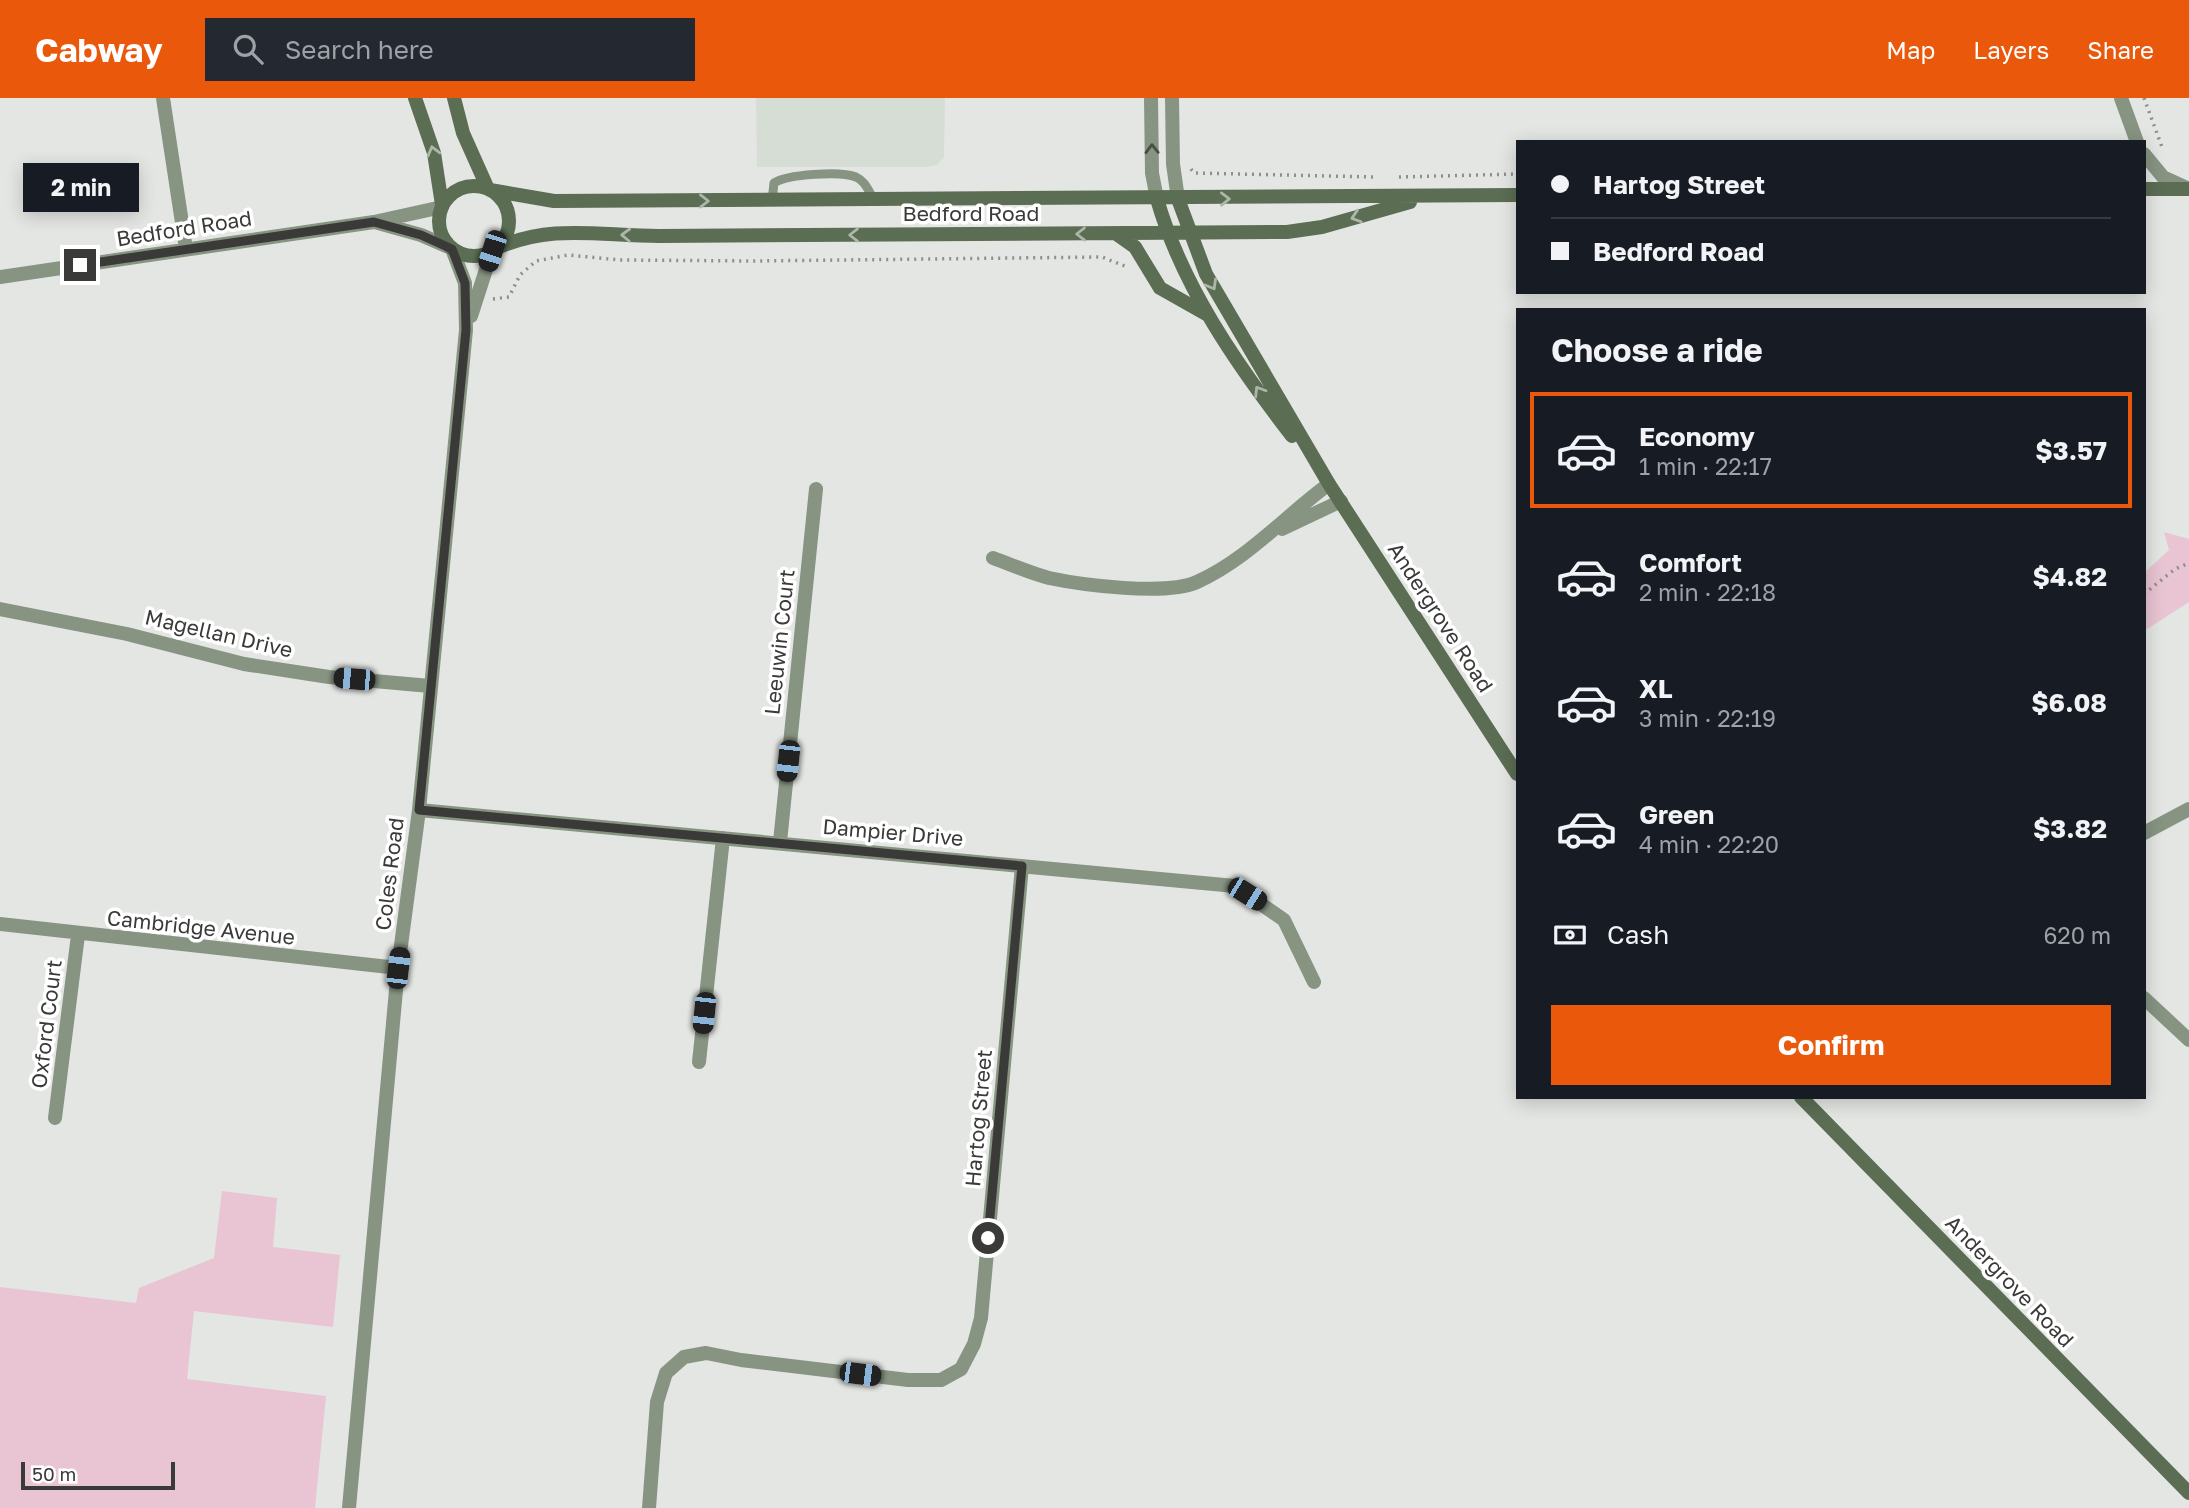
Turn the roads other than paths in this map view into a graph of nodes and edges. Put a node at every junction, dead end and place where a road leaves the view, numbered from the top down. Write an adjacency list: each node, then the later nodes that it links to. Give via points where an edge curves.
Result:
1 (163, 98): 24 (street)
2 (415, 98): 18 (street, one-way to 2, via 434,153)
3 (454, 98): 9 (street, via 466,141)
4 (1151, 98): 15 (street, one-way to 4)
5 (1172, 98): 16 (street)
6 (2121, 98): 7 (street)
7 (2132, 138)
8 (2146, 156): 11 (street, via 2163,177)
9 (489, 189): 17 (street, Bedford Road, one-way to 17, via 554,201); 18 (street, via 461,188); 25 (street, via 501,199 509,220 506,234)
10 (2146, 189): 11 (street)
11 (2189, 189)
12 (1516, 195): 13 (street, Bedford Road)
13 (1446, 196): 16 (street, Bedford Road, one-way to 13); 22 (street, Bedford Road, one-way to 22, via 1309,230)
14 (873, 198): 15 (street, Bedford Road); 17 (street, Bedford Road); 17 (lane, via 853,176 785,176 774,183)
15 (1157, 199): 16 (street, Bedford Road); 21 (street, Andergrove Road)
16 (1178, 199): 22 (street, Andergrove Road)
17 (772, 201)
18 (442, 206): 19 (street, Bedford Road); 23 (street, via 439,227)
19 (374, 222): 23 (street, Bedford Road); 24 (street, Bedford Road)
20 (1109, 234): 21 (street, Bedford Road); 25 (street, Bedford Road, one-way to 25, via 643,236 563,231 520,239); 27 (street, via 1135,247 1160,288 1203,312)
21 (1169, 234): 22 (street, Bedford Road); 27 (street, Andergrove Road, via 1186,276)
22 (1189, 234): 29 (street, Andergrove Road, one-way to 29, via 1213,287)
23 (452, 248): 25 (street, via 472,256); 28 (street, Coles Road, via 465,283)
24 (186, 249): 26 (street, Bedford Road)
25 (493, 250): 28 (street, Coles Road)
26 (0, 277)
27 (1219, 328): 29 (street, Andergrove Road, one-way to 27, via 1265,400)
28 (466, 330): 35 (street, Coles Road)
29 (1329, 484): 31 (street, Andergrove Road); 32 (street)
30 (816, 489): 41 (street, Leeuwin Court)
31 (1341, 501): 32 (street); 36 (street, Andergrove Road)
32 (1275, 532): 33 (street, via 1199,581 1169,589 1048,578)
33 (993, 558)
34 (0, 609): 35 (street, Magellan Drive, via 127,634 244,664)
35 (430, 686): 38 (street, Coles Road)
36 (1516, 772)
37 (2189, 809): 39 (street)
38 (419, 810): 40 (street, Dampier Drive); 45 (street, Coles Road)
39 (2146, 832)
40 (723, 838): 41 (street, Dampier Drive); 49 (street)
41 (780, 842): 42 (street, Dampier Drive)
42 (1022, 866): 46 (street, Dampier Drive, via 1235,886 1284,920); 54 (street, Hartog Street, via 981,1318 961,1369 941,1380 908,1380 706,1353 684,1357 666,1373 657,1402)
43 (0, 925): 44 (street, Cambridge Avenue)
44 (78, 935): 45 (street, Cambridge Avenue); 51 (street, Oxford Court)
45 (398, 968): 53 (street, Coles Road)
46 (1314, 982)
47 (2146, 1000): 48 (street)
48 (2189, 1040)
49 (699, 1062)
50 (1803, 1099): 52 (street, Andergrove Road)
51 (55, 1118)
52 (2189, 1493)
53 (349, 1508)
54 (649, 1508)

